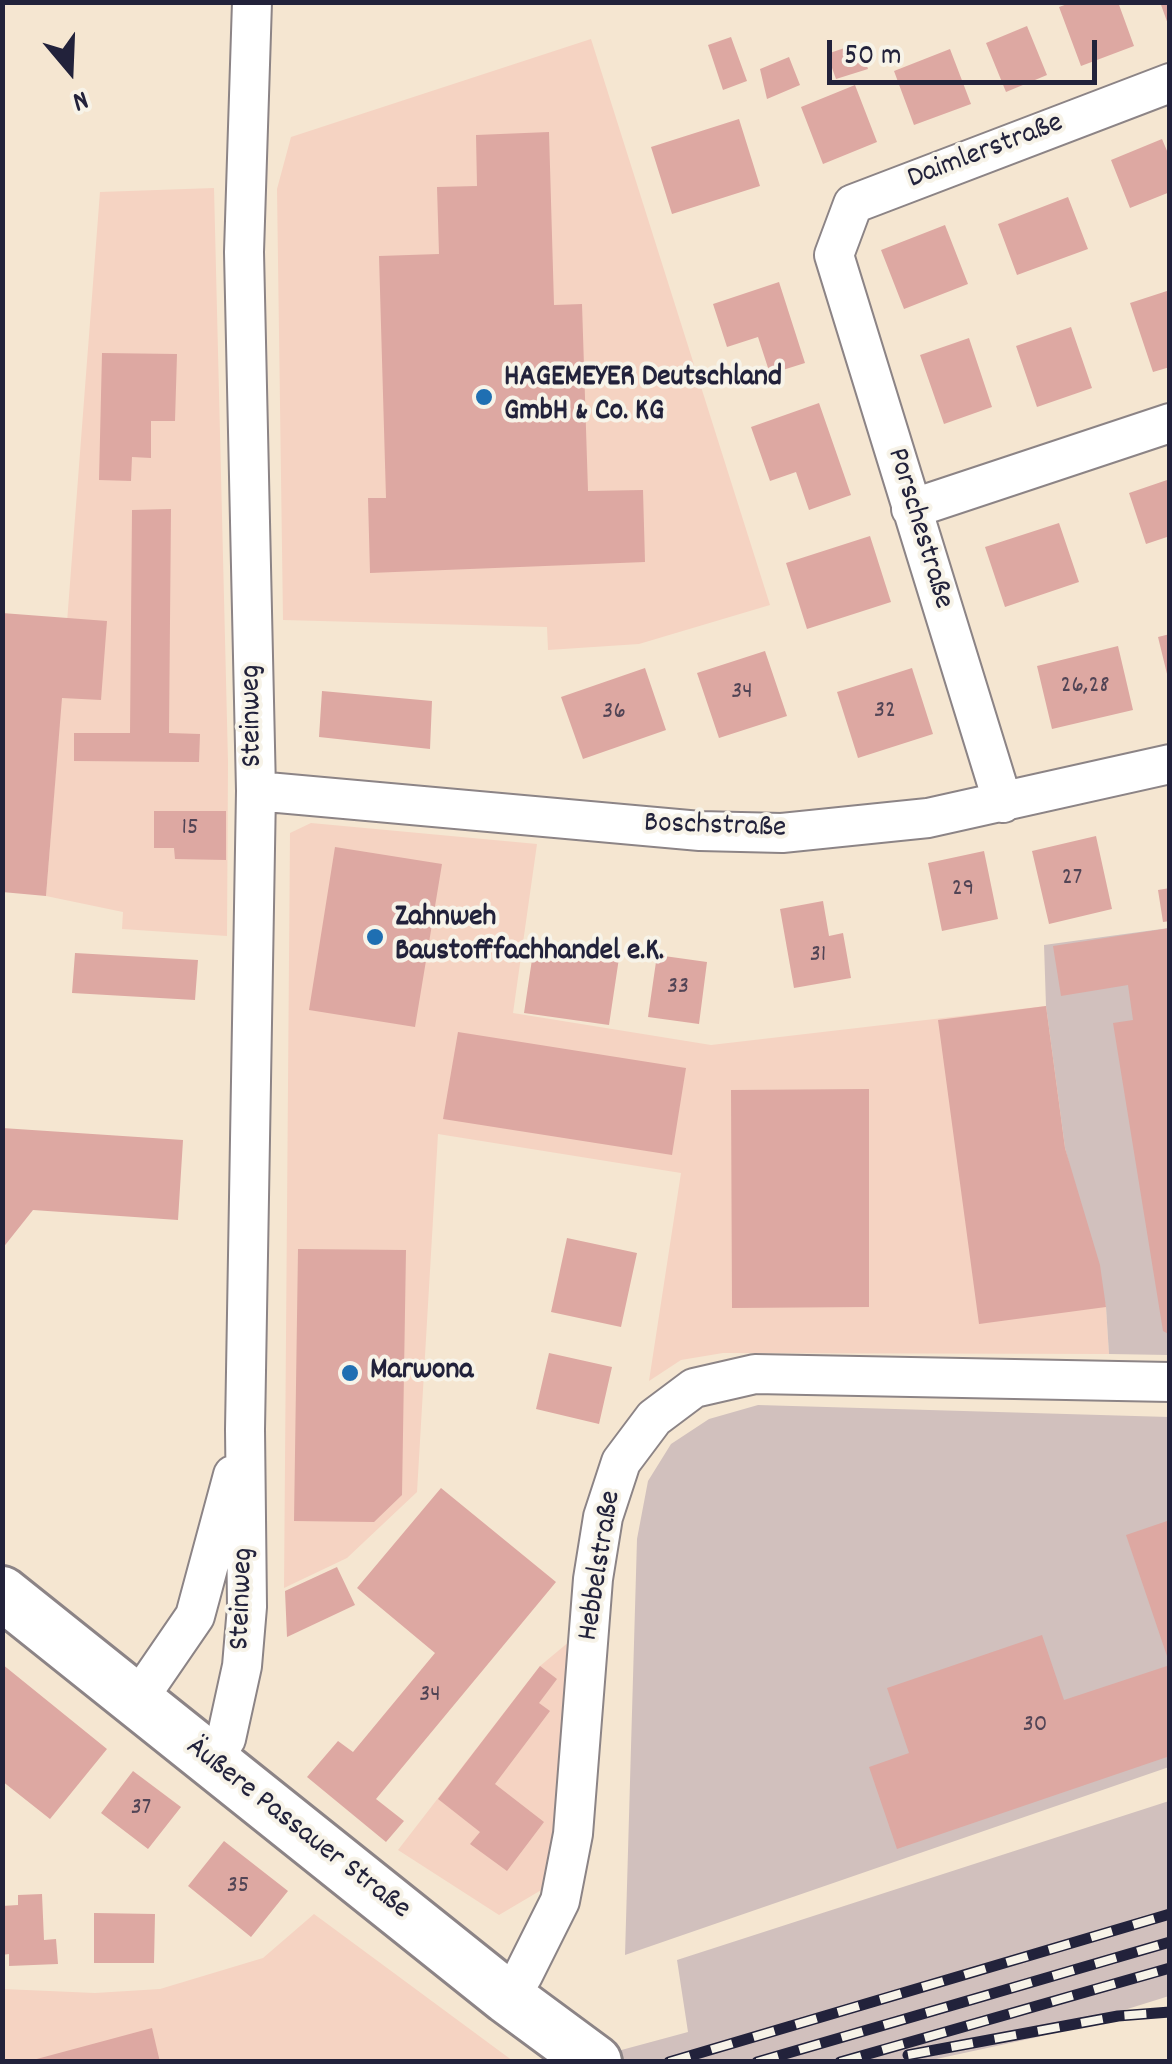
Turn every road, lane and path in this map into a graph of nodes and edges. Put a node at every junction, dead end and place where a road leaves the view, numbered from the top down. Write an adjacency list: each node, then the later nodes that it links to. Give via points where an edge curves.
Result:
1 (252, 2): 7 (street, Steinweg, via 244,252)
2 (1170, 83): 3 (street, Daimlerstraße, via 853,204)
3 (834, 255): 5 (street, Porschestraße)
4 (1170, 423): 5 (street)
5 (911, 509): 8 (street, Porschestraße)
6 (1170, 764): 8 (street, Boschstraße)
7 (256, 791): 8 (street, Boschstraße, via 766,832 863,826); 10 (street, Steinweg)
8 (1003, 802)
9 (1170, 1382): 14 (street, Hebbelstraße, via 754,1374 694,1388 654,1418 621,1462 604,1517 573,1834 560,1900)
10 (245, 1430): 12 (street, Steinweg, via 195,1616); 13 (street, Steinweg, via 242,1666 226,1739)
11 (2, 1592): 12 (main road, Äußere Passauer Straße)
12 (136, 1702): 13 (main road, Äußere Passauer Straße)
13 (209, 1760): 14 (main road, Äußere Passauer Straße)
14 (507, 1997): 15 (main road, Äußere Passauer Straße)
15 (595, 2062)

